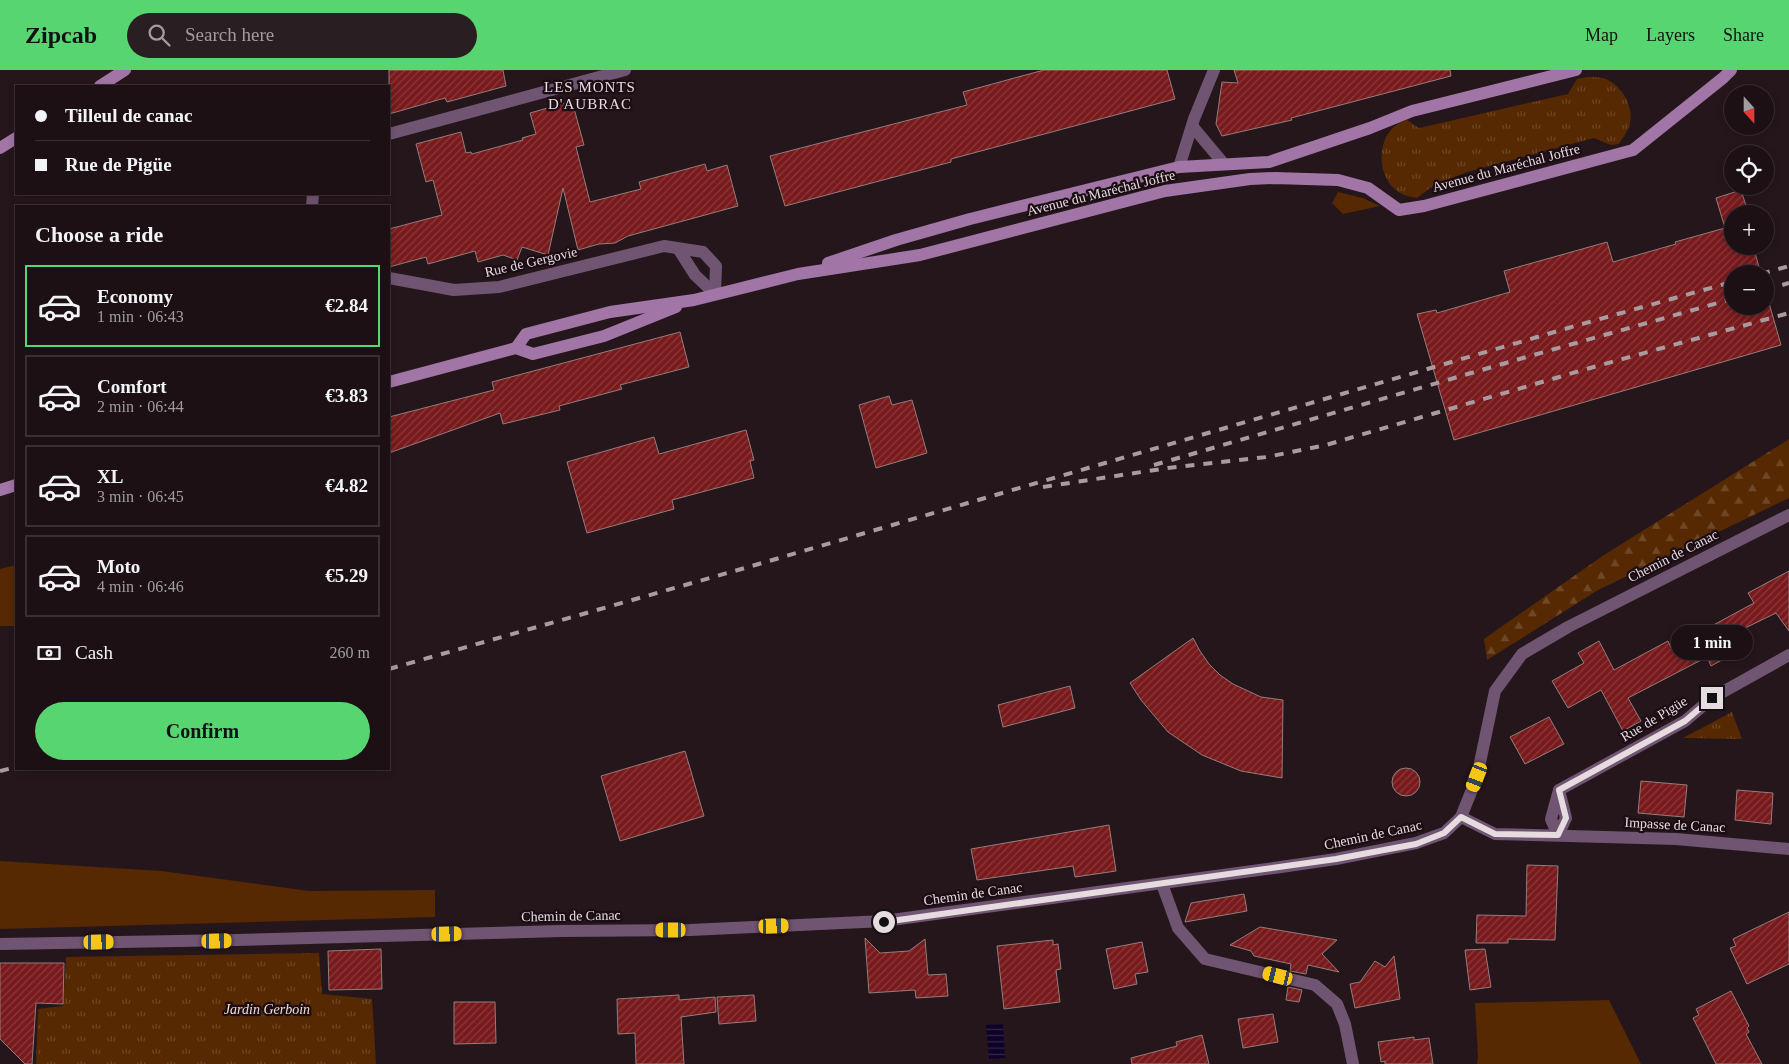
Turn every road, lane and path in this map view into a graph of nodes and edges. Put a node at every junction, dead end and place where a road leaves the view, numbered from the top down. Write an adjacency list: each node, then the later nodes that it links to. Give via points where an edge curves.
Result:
1 (125, 70): 6 (main road)
2 (625, 70): 8 (street)
3 (1214, 70): 7 (street)
4 (1576, 70): 11 (main road, Avenue du Maréchal Joffre, via 1412,111 1269,162)
5 (1731, 70): 14 (main road, Avenue du Maréchal Joffre, via 1633,150 1424,206 1399,210 1368,188 1338,180 1250,179 1165,191 920,254)
6 (102, 85)
7 (1192, 127): 11 (street); 12 (street)
8 (390, 134)
9 (15, 139): 10 (main road)
10 (0, 148)
11 (1224, 164): 12 (main road, Avenue du Maréchal Joffre)
12 (1179, 167): 14 (main road, Avenue du Maréchal Joffre, via 960,222)
13 (679, 250): 15 (street, Rue de Gergovie, via 664,246 499,287 454,290); 16 (street, via 695,276); 16 (street, Rue de Gergovie, via 703,252 716,266)
14 (798, 274): 16 (main road, Avenue du Maréchal Joffre)
15 (390, 278)
16 (715, 294): 17 (main road, Avenue du Maréchal Joffre)
17 (694, 300): 18 (main road, Avenue du Maréchal Joffre, via 604,336 533,354); 18 (main road, Avenue du Maréchal Joffre, via 610,312 526,334)
18 (516, 348): 19 (main road, Avenue du Maréchal Joffre)
19 (390, 382)
20 (15, 485): 21 (main road)
21 (0, 490)
22 (1789, 515): 24 (street, Chemin de Canac, via 1568,627 1522,654 1495,691 1477,777)
23 (1789, 656): 25 (street, Rue de Pigüe, via 1712,698 1685,721 1559,790 1566,818)
24 (1461, 817): 25 (street, via 1495,834); 27 (street, Chemin de Canac, via 1444,833 1416,844)
25 (1558, 835): 26 (street, Impasse de Canac, via 1676,839)
26 (1789, 849)
27 (1162, 884): 28 (street, Chemin de Canac, via 884,922 690,930); 29 (street, via 1178,928 1205,959 1315,985 1337,1004 1345,1024)
28 (0, 944)
29 (1353, 1064)

